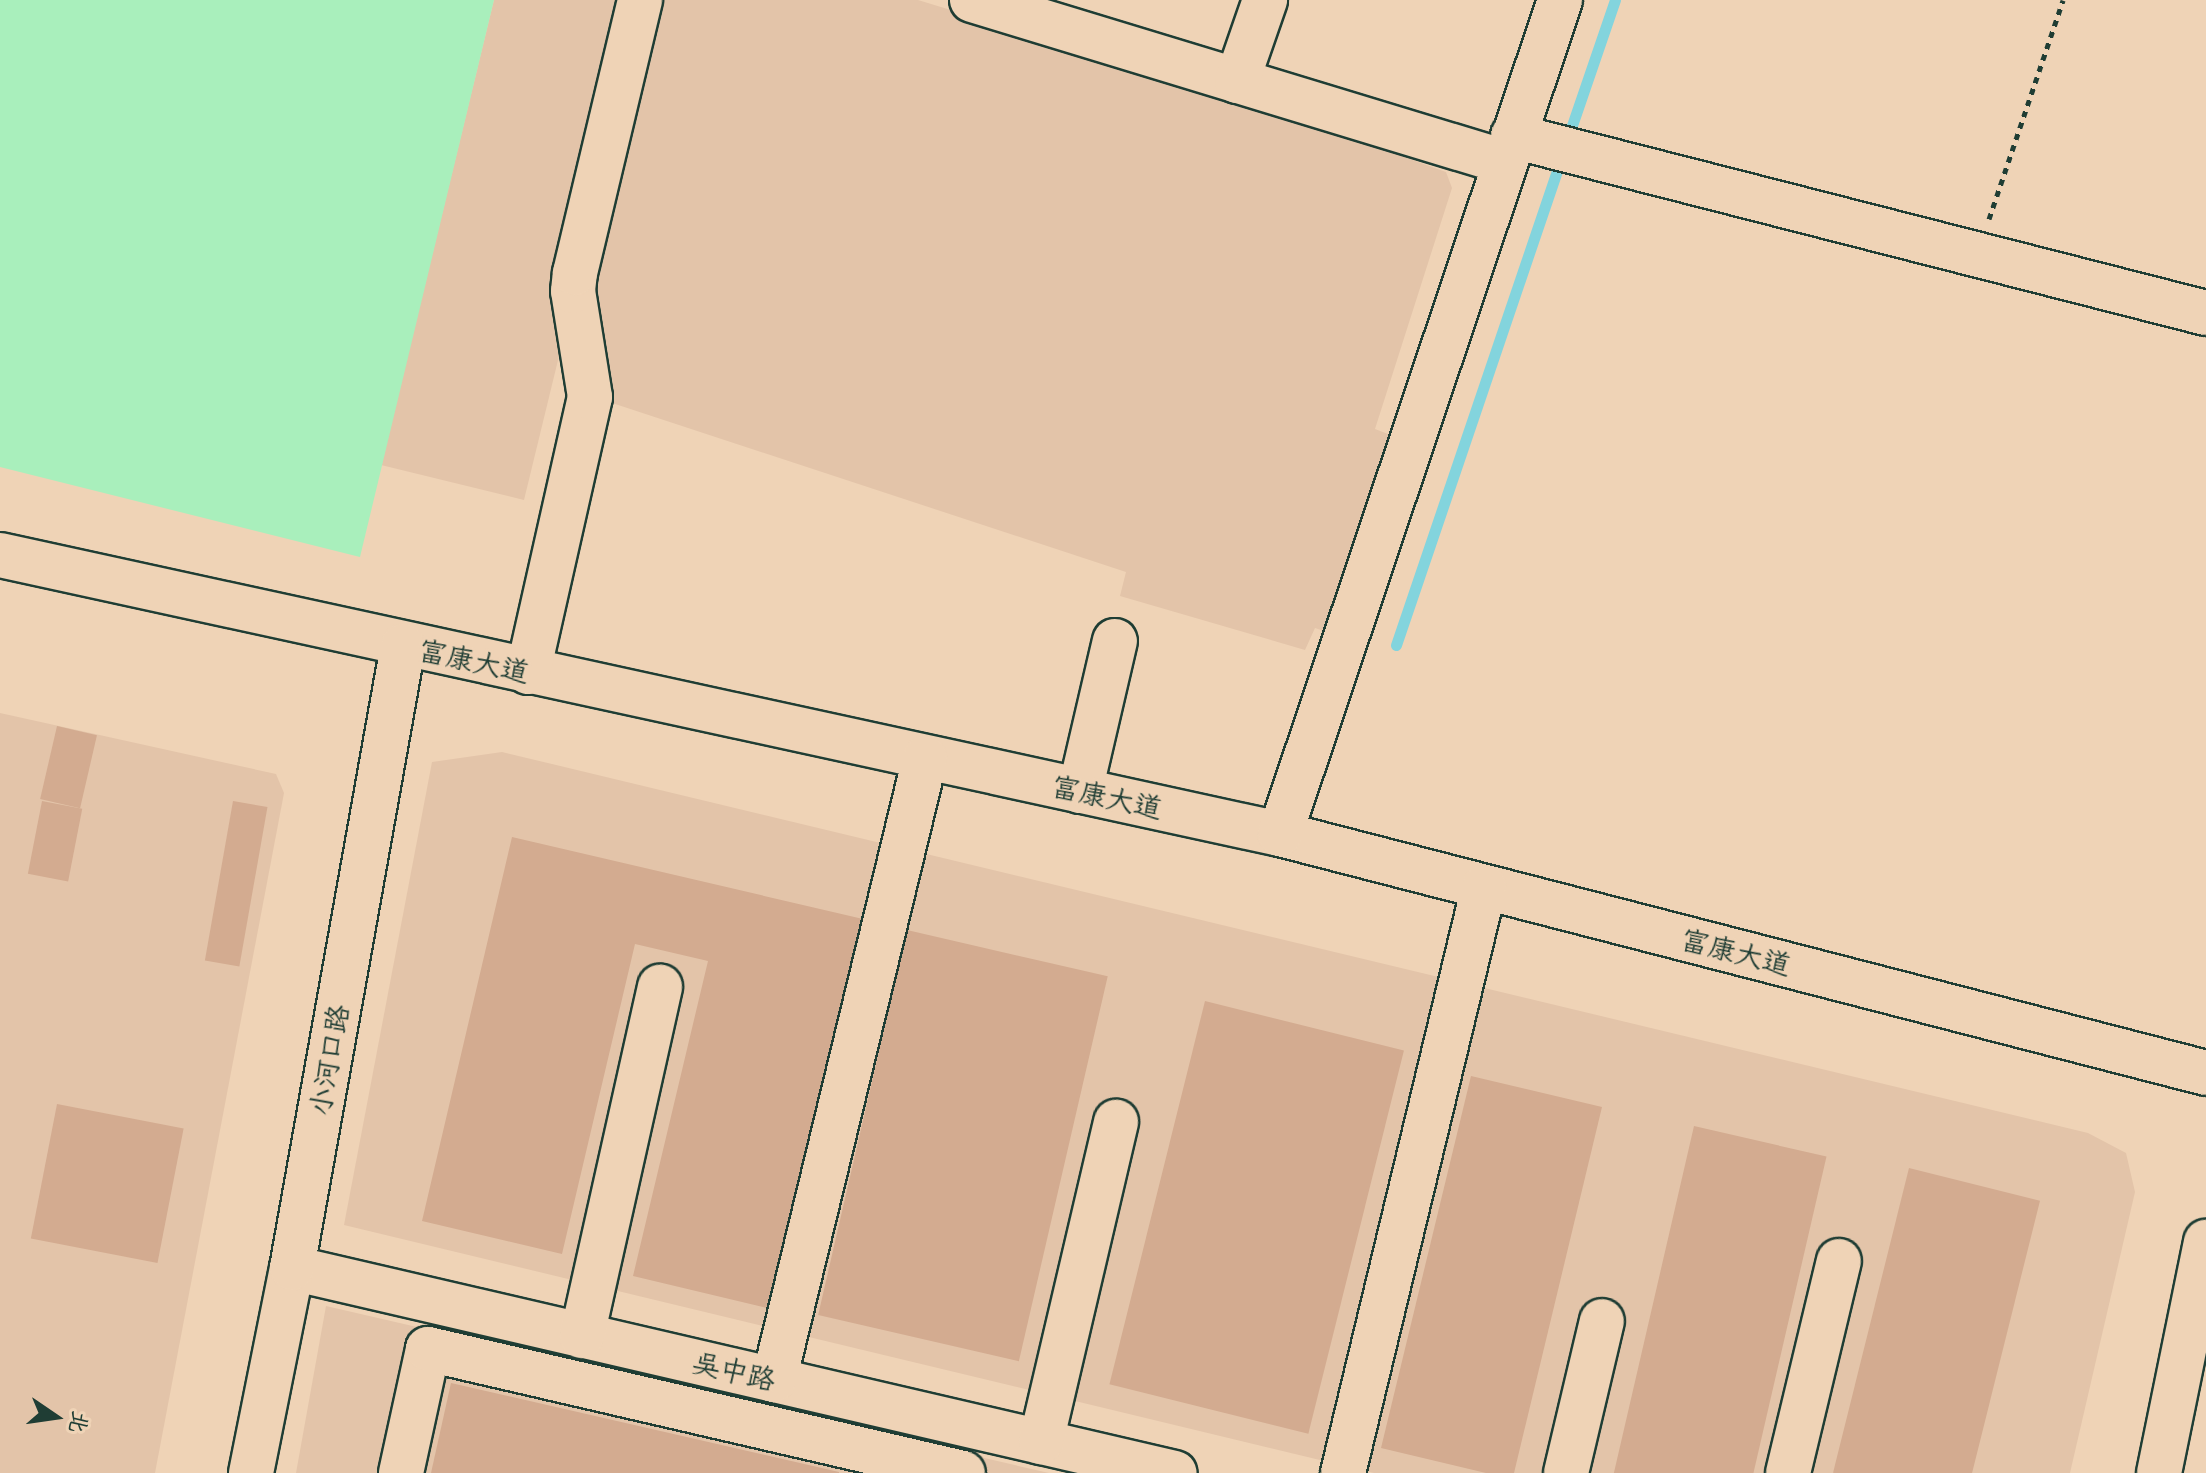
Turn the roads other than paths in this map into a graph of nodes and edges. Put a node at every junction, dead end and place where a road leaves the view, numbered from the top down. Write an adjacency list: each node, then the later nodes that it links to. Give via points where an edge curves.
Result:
1 (640, 0): 11 (street, via 575,273 573,291 590,397)
2 (972, 0): 5 (street)
3 (1265, 0): 5 (street)
4 (1560, 0): 6 (street)
5 (1237, 81): 6 (street)
6 (1536, 149): 7 (street); 14 (street)
7 (2206, 313)
8 (0, 555): 10 (street, 富康大道)
9 (1115, 641): 13 (street)
10 (403, 646): 11 (street, 富康大道); 21 (street, 小河口路)
11 (528, 672): 12 (street, 富康大道)
12 (925, 758): 13 (street, 富康大道); 24 (street)
13 (1080, 791): 14 (street, 富康大道)
14 (1280, 834): 15 (street, 富康大道)
15 (1484, 887): 17 (street, 富康大道); 30 (street)
16 (660, 987): 23 (street)
17 (2206, 1073)
18 (1116, 1122): 25 (street)
19 (2206, 1242): 33 (street)
20 (1839, 1261): 32 (street)
21 (292, 1268): 23 (street, 吴中路); 26 (street, 小河口路)
22 (1602, 1321): 31 (street)
23 (582, 1336): 24 (street, 吴中路)
24 (774, 1380): 25 (street, 吴中路)
25 (1041, 1442): 29 (street, 吴中路)
26 (251, 1473)
27 (401, 1473): 28 (street, via 428,1349)
28 (963, 1473)
29 (1175, 1473)
30 (1343, 1473)
31 (1566, 1473)
32 (1788, 1473)
33 (2159, 1473)

